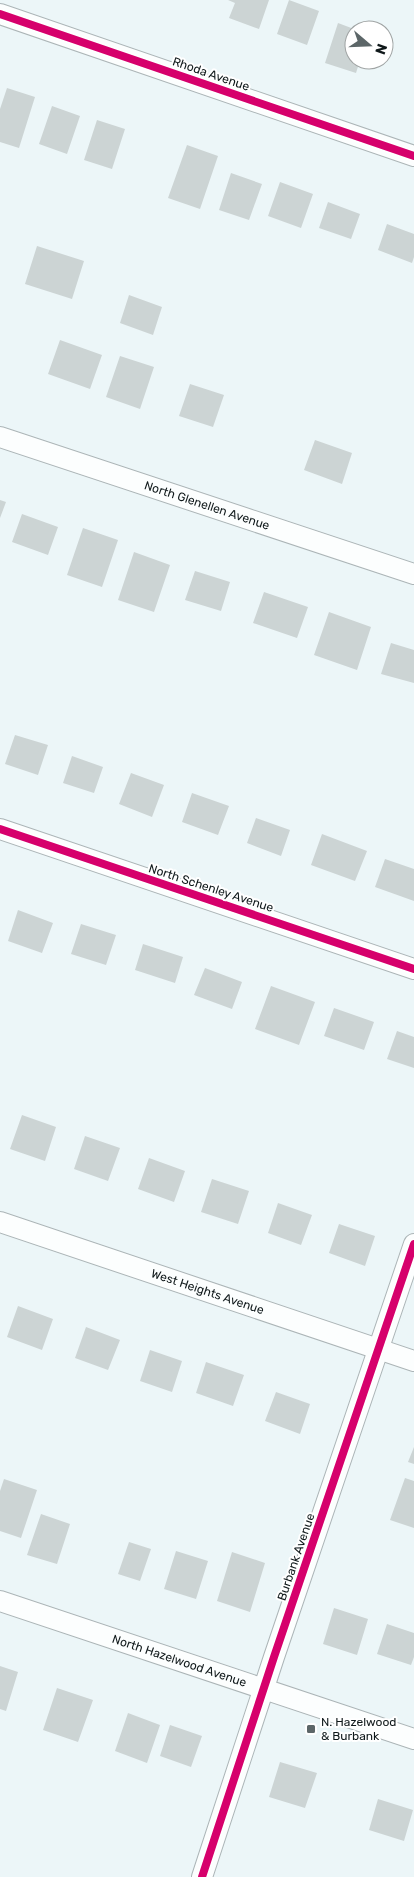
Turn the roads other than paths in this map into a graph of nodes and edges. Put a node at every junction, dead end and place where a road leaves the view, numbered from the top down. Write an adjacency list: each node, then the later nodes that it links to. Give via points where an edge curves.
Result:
1 (0, 14): 2 (street, Rhoda Avenue)
2 (414, 156)
3 (0, 437): 4 (street, North Glenellen Avenue)
4 (414, 574)
5 (0, 829): 6 (street, North Schenley Avenue)
6 (414, 969)
7 (0, 1222): 9 (street, West Heights Avenue)
8 (414, 1244): 9 (street, Burbank Avenue)
9 (378, 1349): 10 (street, West Heights Avenue); 12 (street, Burbank Avenue)
10 (414, 1361)
11 (0, 1601): 12 (street, North Hazelwood Avenue)
12 (263, 1690): 13 (street, North Hazelwood Avenue); 14 (street, Burbank Avenue)
13 (414, 1739)
14 (202, 1877)

